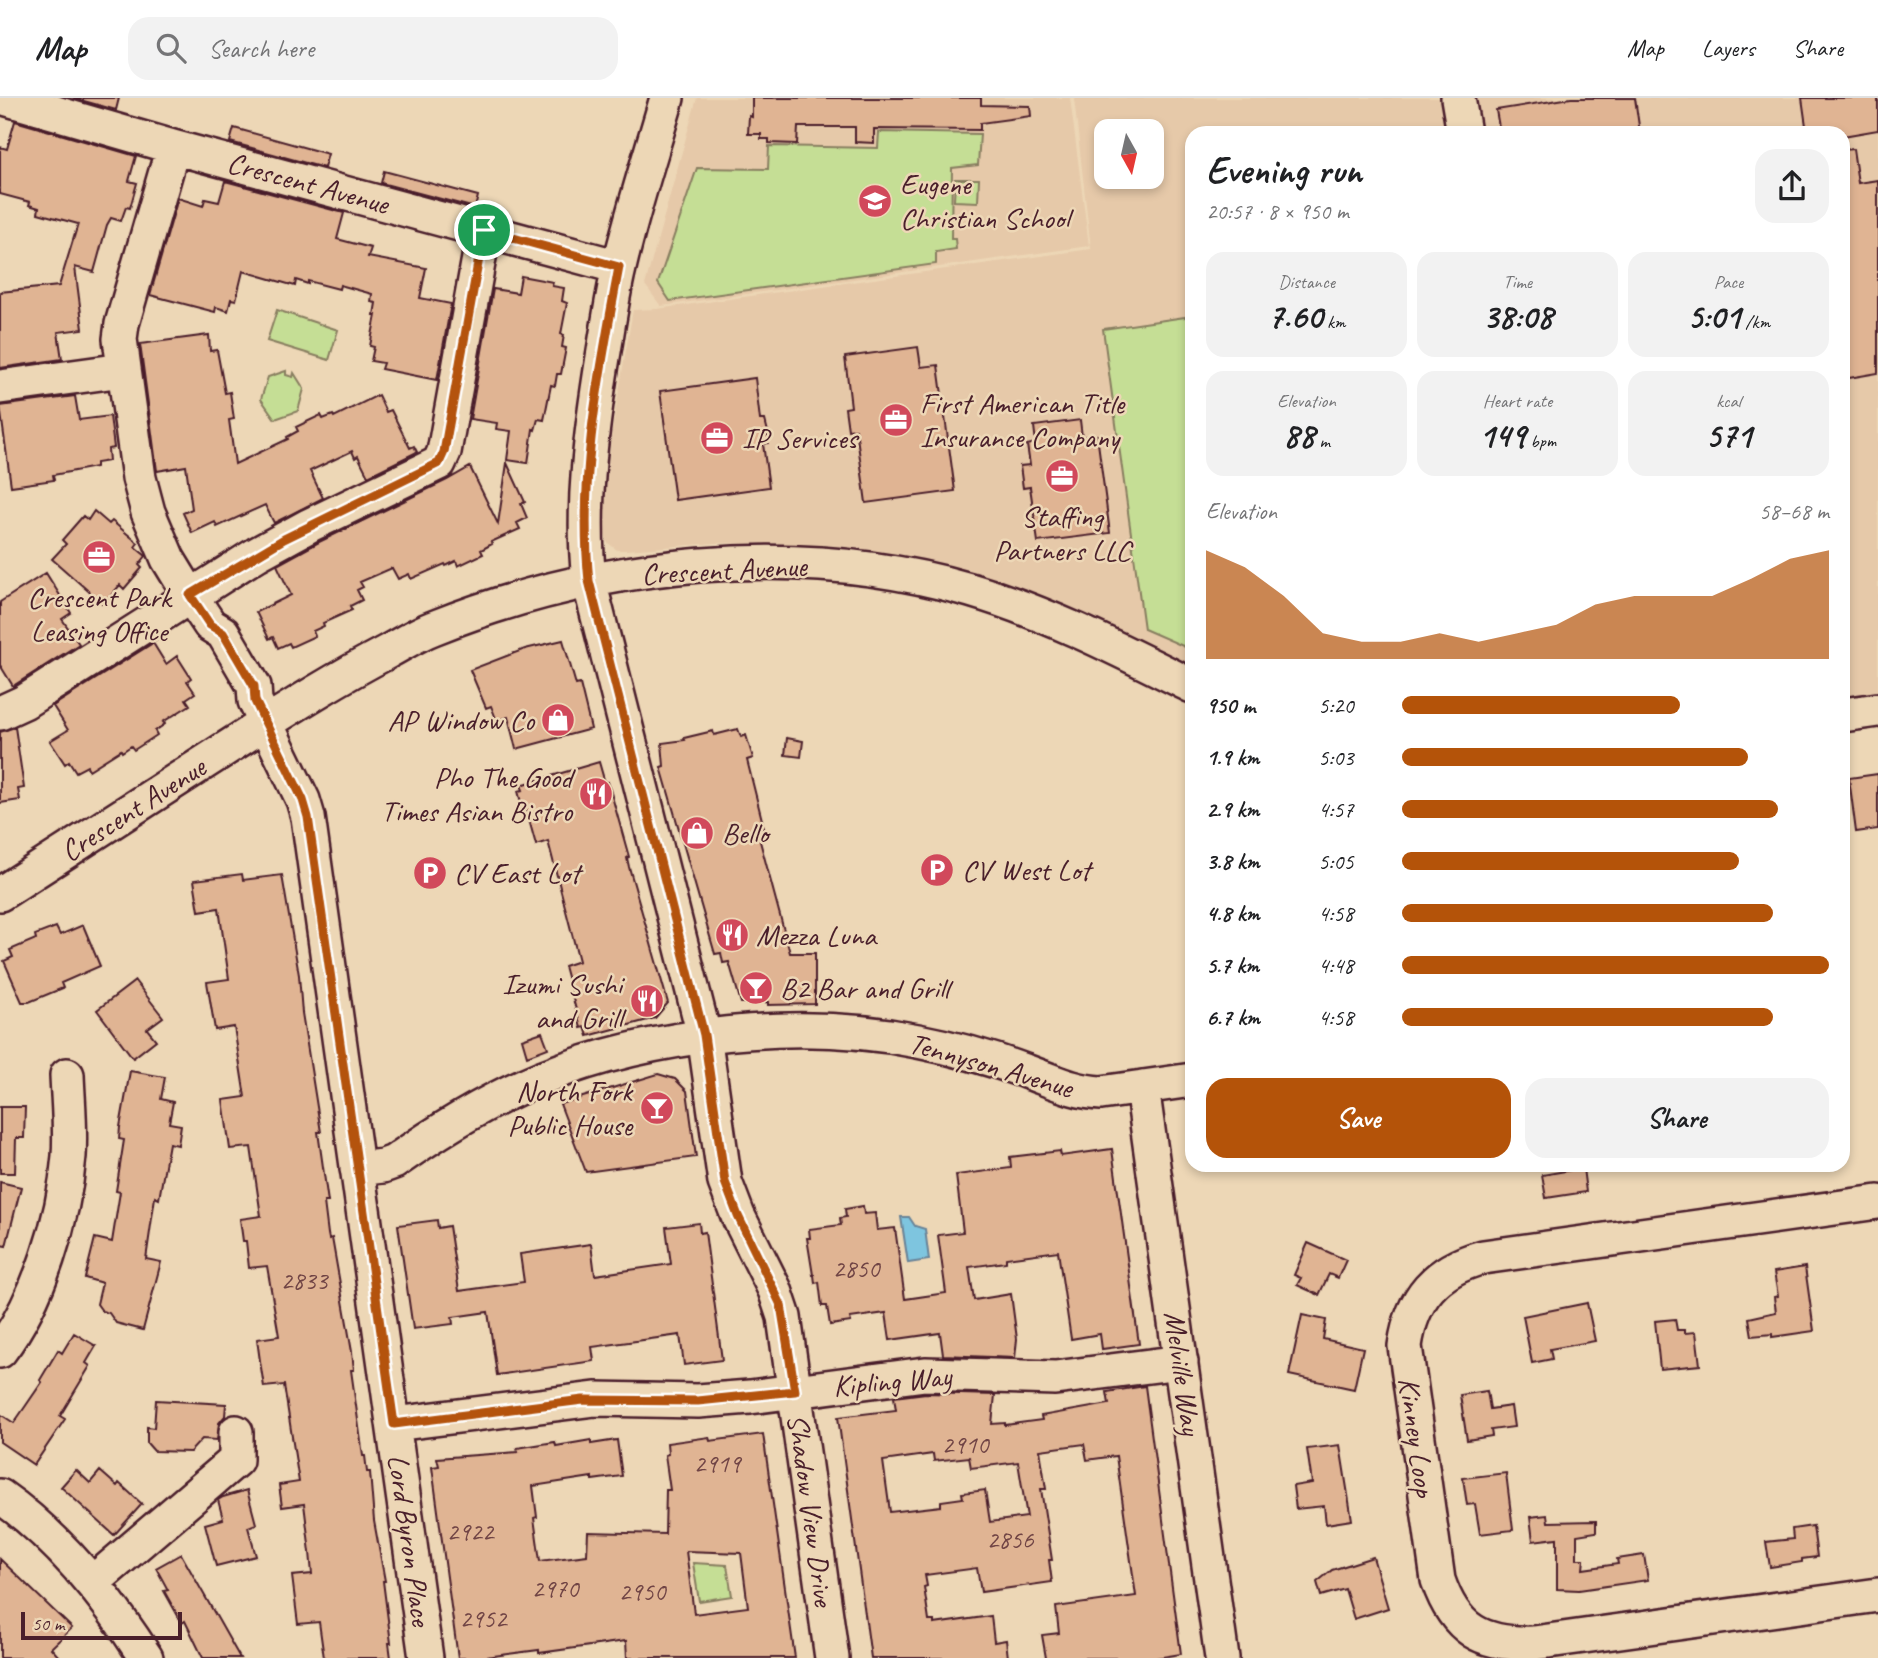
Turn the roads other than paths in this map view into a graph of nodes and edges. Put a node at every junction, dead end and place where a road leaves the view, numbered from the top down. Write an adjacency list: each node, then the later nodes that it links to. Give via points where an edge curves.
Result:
1 (4, 98): 5 (street, Crescent Avenue)
2 (667, 98): 7 (street, Shadow View Drive)
3 (1458, 98): 4 (street)
4 (1463, 126)
5 (173, 147): 6 (street, Crescent Avenue); 8 (street, via 122,324)
6 (484, 230): 7 (street, Crescent Avenue); 11 (street, via 439,463 284,539)
7 (619, 267): 10 (street, Shadow View Drive, via 589,453 585,542)
8 (123, 370): 9 (street); 11 (street, via 142,494 157,534)
9 (0, 387)
10 (589, 581): 12 (street, Crescent Avenue, via 670,568 796,563 918,577 989,596 1073,627); 14 (street, Crescent Avenue, via 431,628); 18 (street, Shadow View Drive)
11 (190, 595): 14 (street, via 210,625 223,633 254,686); 15 (street)
12 (1185, 683)
13 (1878, 710): 16 (street)
14 (260, 712): 17 (street, Crescent Avenue); 22 (street, Lord Byron Place, via 308,817)
15 (0, 713)
16 (1850, 714)
17 (0, 894)
18 (704, 1035): 21 (street, Tennyson Avenue, via 773,1031 877,1035 970,1053 1076,1091 1101,1093); 22 (street, Tennyson Avenue, via 542,1078 493,1101 388,1164); 26 (street, Shadow View Drive, via 725,1182 781,1305)
19 (66, 1075): 24 (street, via 69,1153 56,1228 45,1266)
20 (1185, 1081): 21 (street, Tennyson Avenue)
21 (1142, 1087): 25 (street, Melville Way)
22 (357, 1169): 27 (street, Lord Byron Place)
23 (1878, 1202): 31 (street, Kinney Loop, via 1483,1257 1435,1280 1407,1329 1405,1346 1438,1580 1457,1618 1478,1636 1505,1643 1534,1643)
24 (0, 1351)
25 (1181, 1362): 26 (street, Kipling Way, via 1055,1378 925,1374); 35 (street, Melville Way)
26 (795, 1391): 27 (street, Kipling Way, via 698,1401 583,1400); 34 (street, Shadow View Drive)
27 (394, 1424): 33 (street, Lord Byron Place)
28 (236, 1432): 30 (street, via 236,1460)
29 (0, 1496): 30 (street, via 48,1536)
30 (92, 1583): 32 (street)
31 (1878, 1595)
32 (136, 1654)
33 (426, 1658)
34 (832, 1658)
35 (1222, 1658)

